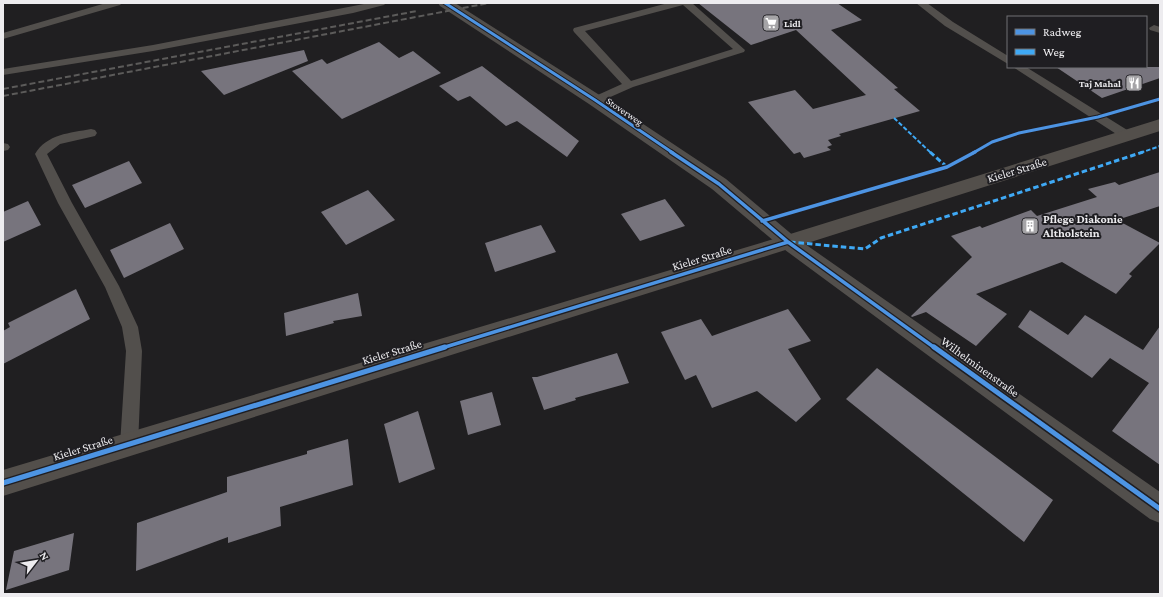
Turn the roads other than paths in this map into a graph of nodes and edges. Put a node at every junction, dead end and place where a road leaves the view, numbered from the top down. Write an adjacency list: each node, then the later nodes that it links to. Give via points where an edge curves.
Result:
1 (117, 3): 7 (lane)
2 (381, 3): 10 (lane, via 160,47)
3 (445, 3): 12 (street, Stoverweg)
4 (679, 3): 11 (lane, via 578,30)
5 (686, 3): 11 (lane, via 740,50)
6 (921, 3): 8 (lane)
7 (3, 36)
8 (1007, 60)
9 (1020, 68): 15 (lane)
10 (3, 72)
11 (629, 85): 12 (lane)
12 (595, 100): 16 (street, Stoverweg, via 719,184)
13 (1160, 125): 15 (main road, Kieler Straße)
14 (91, 133): 17 (lane, via 53,142 45,147 41,154 65,203 112,286 130,327 134,352)
15 (1128, 136): 16 (main road, Kieler Straße)
16 (788, 242): 17 (main road, Kieler Straße); 19 (street, Wilhelminenstraße)
17 (129, 445): 18 (main road, Kieler Straße)
18 (3, 485)
19 (1160, 509)

